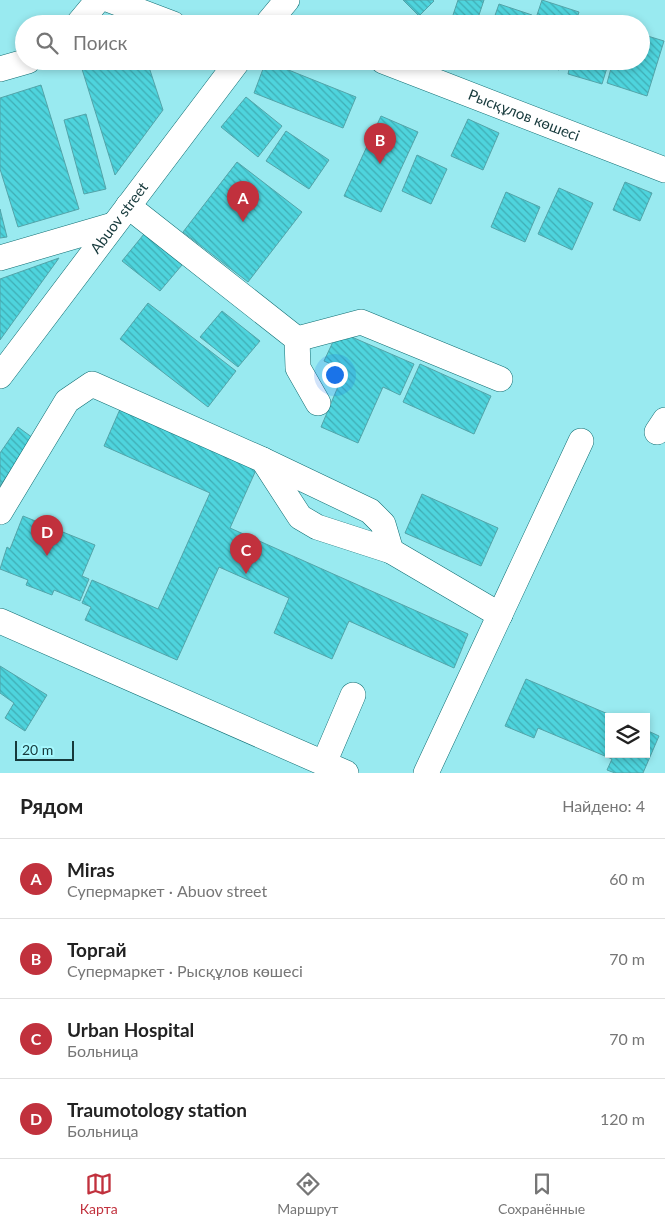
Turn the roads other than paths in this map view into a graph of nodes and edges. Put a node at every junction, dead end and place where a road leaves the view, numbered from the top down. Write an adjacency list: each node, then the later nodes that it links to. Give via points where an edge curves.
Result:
1 (98, 0): 4 (street)
2 (110, 0): 5 (street)
3 (287, 0): 6 (street)
4 (86, 15)
5 (150, 15)
6 (274, 15)
7 (15, 65): 8 (street)
8 (0, 69)
9 (231, 70): 12 (street, Abuov street)
10 (407, 70): 11 (street, Рысқұлов көшесі)
11 (663, 167)
12 (121, 216): 13 (street); 14 (street); 15 (street, Abuov street)
13 (0, 258)
14 (297, 339): 16 (street, via 361,322); 17 (street, via 298,368)
15 (0, 376)
16 (500, 379)
17 (318, 403)
18 (581, 441): 22 (street)
19 (263, 460): 20 (street, via 92,384 67,401); 21 (street, via 370,511 383,524); 21 (street, via 300,517 317,527)
20 (0, 512)
21 (391, 551): 22 (street)
22 (500, 614): 26 (street)
23 (0, 620): 25 (street)
24 (353, 695): 25 (street)
25 (335, 768)
26 (426, 773)

